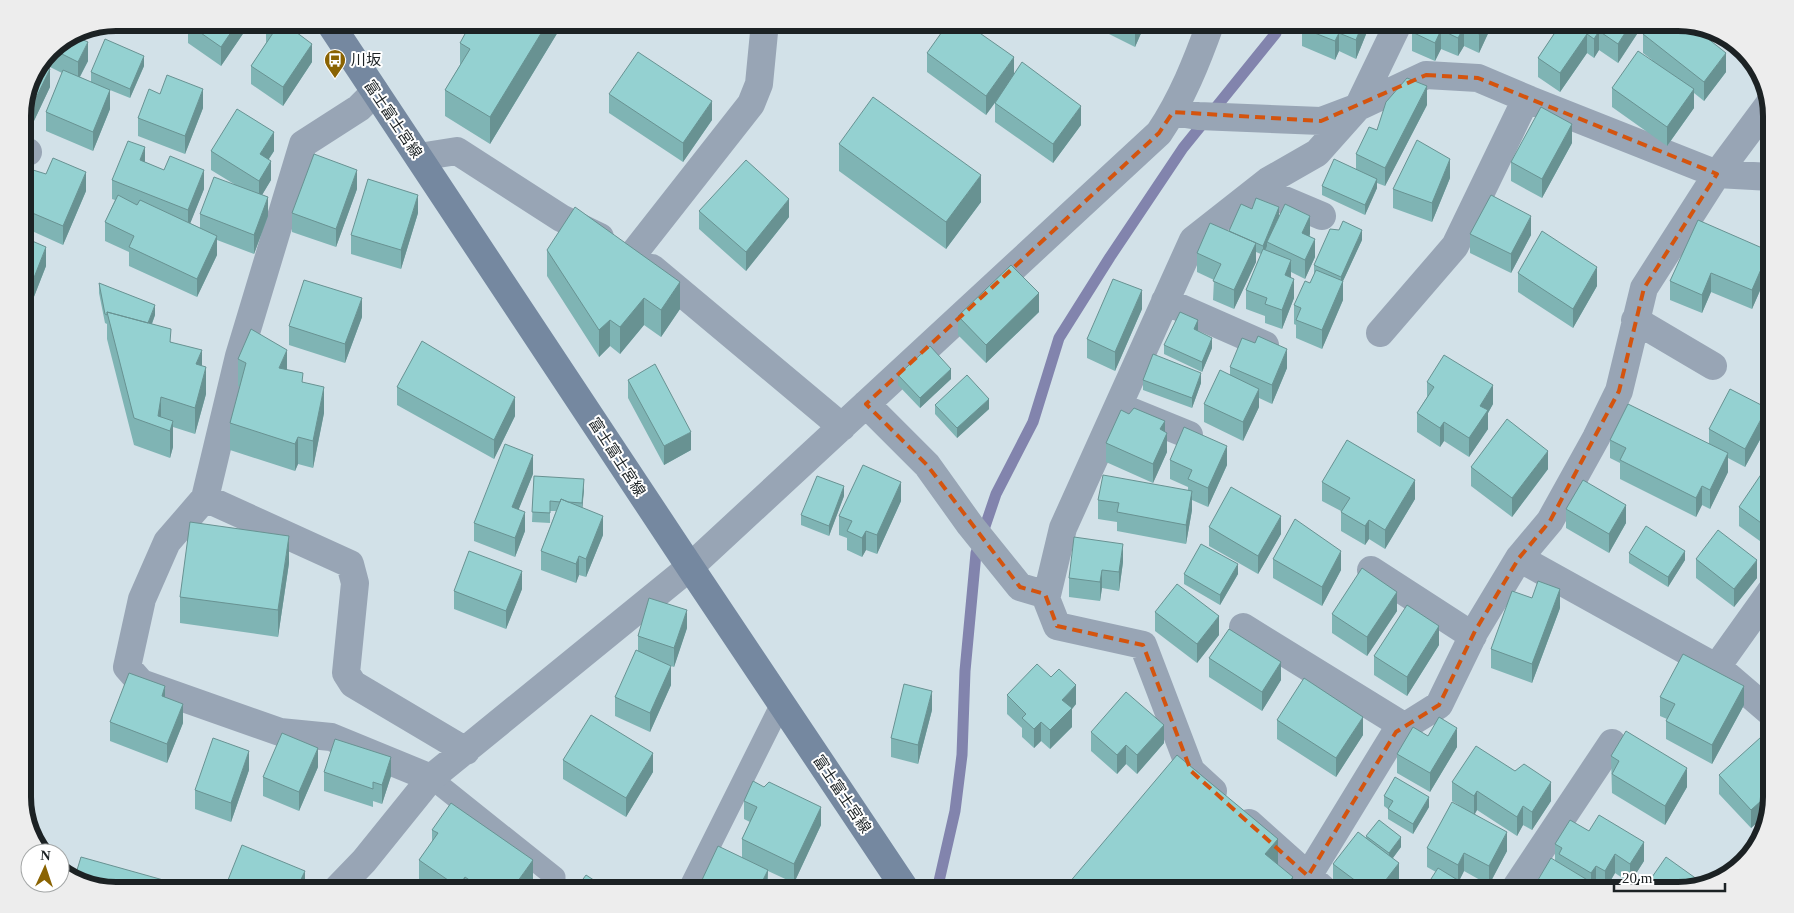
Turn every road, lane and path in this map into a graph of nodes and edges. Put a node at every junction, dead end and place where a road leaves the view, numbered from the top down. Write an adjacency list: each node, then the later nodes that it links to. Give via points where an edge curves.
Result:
1 (335, 31): 5 (main road, 富士富士宮線)
2 (764, 31): 15 (street, via 759,84 752,104)
3 (1208, 31): 9 (street)
4 (1395, 31): 7 (street)
5 (374, 92): 10 (main road, 富士富士宮線); 25 (street, via 358,108 302,144 239,356)
6 (1526, 99): 7 (street, via 1478,78 1426,75); 11 (street); 18 (street, via 1455,246)
7 (1358, 107): 9 (street, via 1322,121); 13 (street, via 1317,153)
8 (1763, 112): 11 (street)
9 (1186, 114): 21 (street, via 1159,133)
10 (419, 157): 15 (street, via 457,151 561,218); 27 (main road, 富士富士宮線)
11 (1718, 174): 12 (street); 17 (street, via 1644,288)
12 (1763, 177)
13 (1258, 189): 14 (street); 16 (street, via 1193,240)
14 (1322, 216)
15 (634, 253): 23 (street)
16 (1165, 301): 19 (street); 22 (street)
17 (1635, 320): 20 (street); 26 (street, via 1619,391 1550,521)
18 (1380, 333)
19 (1265, 345)
20 (1714, 366)
21 (866, 404): 23 (street); 29 (street, via 927,465 1020,587)
22 (1118, 407): 24 (street); 29 (street, via 1063,528)
23 (842, 427): 27 (street)
24 (1189, 434)
25 (204, 498): 38 (street, via 350,564 355,583 346,673 353,684); 39 (street, via 167,542 142,599 127,667 141,683 280,732 331,737)
26 (1519, 558): 32 (street); 33 (street)
27 (690, 568): 34 (main road, 富士富士宮線); 38 (street)
28 (1371, 570): 32 (street)
29 (1047, 595): 44 (street, via 1057,626 1143,645 1191,771)
30 (1763, 603): 33 (street)
31 (1243, 627): 36 (street)
32 (1473, 636): 36 (street, via 1439,705)
33 (1716, 668): 35 (street)
34 (781, 704): 42 (lane); 43 (main road, 富士富士宮線)
35 (1763, 706)
36 (1405, 727): 45 (street, via 1396,732)
37 (1612, 744): 46 (street)
38 (466, 751): 39 (street)
39 (431, 778): 40 (street); 41 (lane, via 555,877)
40 (344, 882)
41 (555, 882)
42 (692, 882)
43 (900, 882)
44 (1315, 882)
45 (1317, 882)
46 (1519, 882)

